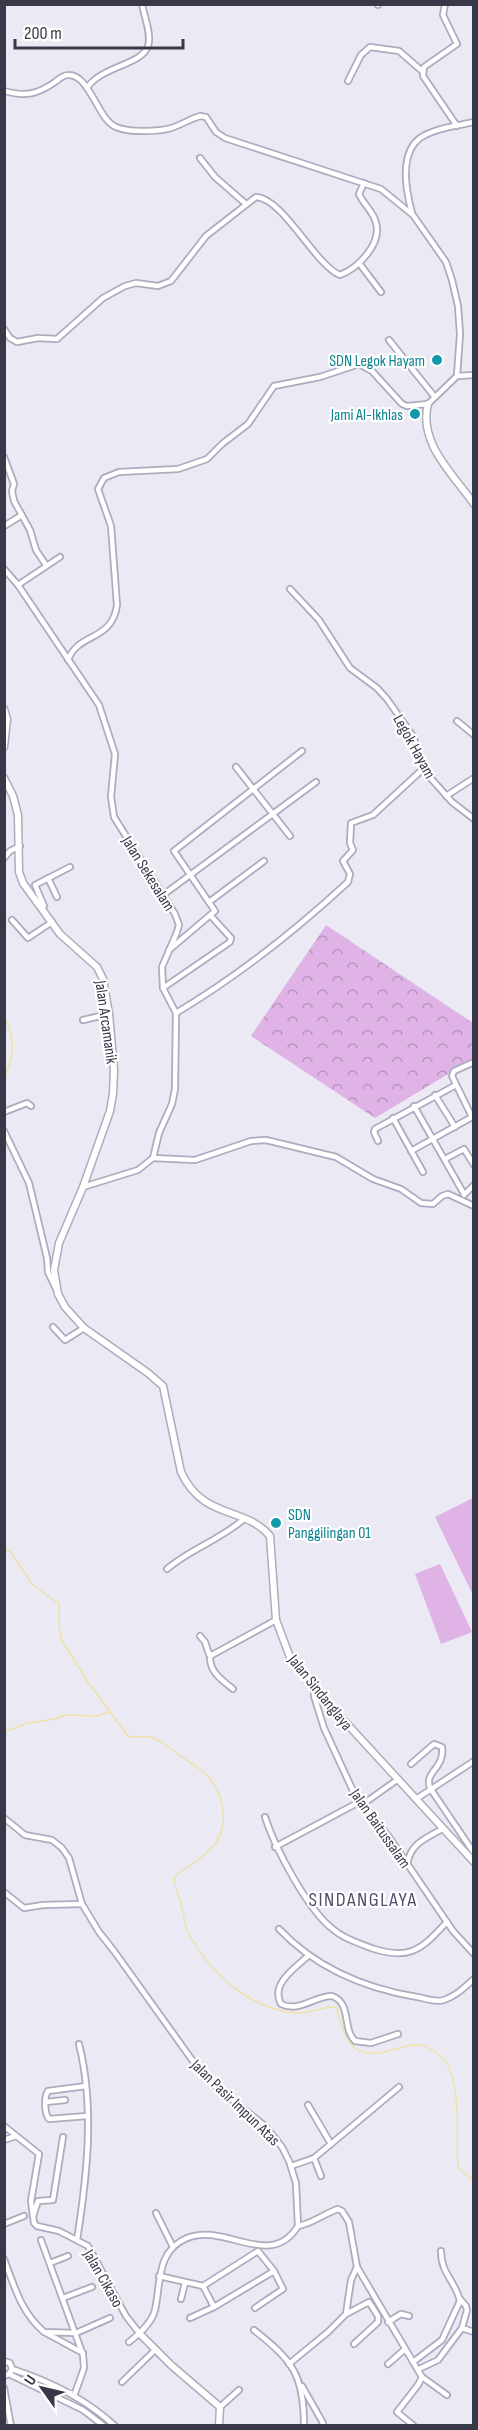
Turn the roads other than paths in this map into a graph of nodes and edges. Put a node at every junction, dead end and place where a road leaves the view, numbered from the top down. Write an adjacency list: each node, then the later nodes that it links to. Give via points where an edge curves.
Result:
1 (142, 4): 5 (street, via 149,45 145,52 103,72)
2 (445, 4): 3 (street, via 443,15 457,44)
3 (422, 71): 4 (street, via 399,51 370,47 361,55); 8 (street)
4 (348, 81)
5 (87, 88): 6 (street, via 67,75 41,92 28,95); 10 (street, via 115,127 152,131 206,117 225,138)
6 (4, 91)
7 (474, 122): 8 (street)
8 (457, 126): 12 (street, via 427,134 408,156 407,186)
9 (200, 158): 11 (street)
10 (364, 183): 12 (street, via 381,189); 13 (street, via 359,194 376,223 376,232)
11 (246, 204): 13 (street, via 256,197 266,200 335,273 340,275); 15 (street, via 206,236 171,281 158,286 125,286 103,298 64,336 53,341 38,338 17,342)
12 (413, 215): 18 (street, via 446,262 452,280 460,334)
13 (359, 263): 14 (street)
14 (381, 292)
15 (4, 329)
16 (389, 340): 19 (street)
17 (474, 375): 18 (street)
18 (457, 376): 19 (street)
19 (434, 396): 20 (street)
20 (428, 404): 22 (street, via 426,420 433,447); 30 (street, via 402,404 368,367 354,364 320,377 274,386 248,424 200,462 178,469 119,472 104,478 98,489 111,526 115,618 105,630 72,652)
21 (4, 457): 23 (street, via 14,484 12,496)
22 (474, 504)
23 (22, 515): 24 (street); 26 (street)
24 (4, 526)
25 (60, 557): 26 (street)
26 (46, 565): 28 (street)
27 (4, 570): 28 (street, Jalan Sekesalam)
28 (18, 585): 30 (street, Jalan Sekesalam)
29 (290, 590): 37 (street, Legok Hayam, via 319,620 350,668 387,699 413,736)
30 (68, 660): 52 (street, Jalan Sekesalam, via 99,705 114,750 114,818)
31 (4, 709): 34 (street, via 8,719)
32 (457, 721): 33 (street)
33 (474, 735)
34 (4, 747)
35 (302, 752): 41 (street)
36 (236, 767): 41 (street)
37 (424, 768): 42 (street, Legok Hayam); 61 (street, via 374,816 351,823 353,850 343,861 350,874 348,882 248,965)
38 (4, 778): 46 (street, Jalan Arcamanik, via 18,815)
39 (474, 778): 42 (street)
40 (316, 782): 43 (street)
41 (254, 789): 43 (street); 50 (street, via 174,851)
42 (447, 796): 44 (street, Legok Hayam)
43 (273, 814): 45 (street); 50 (street)
44 (474, 819)
45 (290, 836)
46 (20, 846): 47 (street); 55 (street, Jalan Arcamanik, via 19,872)
47 (4, 858)
48 (264, 861): 54 (street)
49 (70, 867): 51 (street)
50 (191, 875): 52 (street); 54 (street)
51 (48, 878): 53 (street); 55 (street, via 35,885)
52 (163, 895): 59 (street, Jalan Sekesalam, via 179,925)
53 (57, 897)
54 (210, 902): 56 (street, via 215,911)
55 (42, 909): 58 (street, Jalan Arcamanik)
56 (211, 916): 59 (street); 60 (street, via 231,938 230,942)
57 (12, 920): 58 (street, via 28,938)
58 (52, 922): 62 (street, Jalan Arcamanik, via 73,948 97,967)
59 (167, 951): 60 (street, Jalan Sekesalam, via 162,967)
60 (163, 988): 61 (street)
61 (176, 1013): 77 (street, via 175,1089)
62 (109, 1014): 63 (street); 82 (street, Jalan Arcamanik, via 113,1094)
63 (83, 1020)
64 (474, 1062): 65 (street, via 454,1071)
65 (456, 1085): 66 (street); 70 (street)
66 (435, 1095): 68 (street); 72 (street)
67 (32, 1106): 69 (street, via 27,1102)
68 (414, 1106): 71 (street); 74 (street)
69 (4, 1112)
70 (472, 1113): 72 (street, via 472,1117)
71 (393, 1118): 75 (street, via 375,1128); 76 (street)
72 (455, 1127): 74 (street)
73 (4, 1131): 86 (street, via 29,1183 48,1272)
74 (433, 1139): 76 (street); 78 (street)
75 (378, 1141)
76 (411, 1151): 80 (street)
77 (153, 1158): 82 (street, via 138,1170); 84 (street, via 195,1160 250,1141 266,1140 336,1156 421,1203 433,1204 448,1194)
78 (445, 1159): 79 (street, via 462,1150 467,1151); 83 (street)
79 (474, 1164)
80 (423, 1172)
81 (474, 1185): 83 (street)
82 (83, 1187): 86 (street, Jalan Sindanglaya, via 54,1259)
83 (465, 1194): 84 (street)
84 (463, 1201): 85 (street)
85 (474, 1206)
86 (58, 1294): 88 (street, Jalan Sindanglaya)
87 (53, 1327): 88 (street, via 64,1340)
88 (84, 1328): 89 (street, Jalan Sindanglaya, via 163,1386 186,1483 211,1506)
89 (243, 1519): 90 (street); 91 (street, Jalan Sindanglaya, via 270,1536)
90 (167, 1569)
91 (276, 1620): 93 (street); 94 (street, Jalan Sindanglaya, via 290,1657)
92 (200, 1636): 93 (street)
93 (210, 1655): 95 (street, via 217,1676)
94 (314, 1688): 98 (street, Jalan Sindanglaya); 101 (street, Jalan Baitussalam, via 328,1739)
95 (232, 1689)
96 (474, 1761): 99 (street)
97 (411, 1764): 99 (street, via 434,1744 442,1747 442,1761 428,1779)
98 (397, 1780): 100 (street, Jalan Sindanglaya); 101 (street)
99 (430, 1788): 100 (street); 106 (street)
100 (415, 1800): 104 (street, Jalan Sindanglaya)
101 (362, 1803): 105 (street); 108 (street, Jalan Baitussalam)
102 (265, 1817): 105 (street)
103 (4, 1818): 110 (street, Jalan Pasir Impun Atas, via 25,1835 52,1840 62,1848 69,1858)
104 (442, 1829): 107 (street, Jalan Sindanglaya); 108 (street, via 418,1842 410,1851)
105 (275, 1847): 111 (street, via 324,1921 356,1942 383,1952 408,1952 426,1944)
106 (474, 1853)
107 (474, 1862)
108 (407, 1864): 111 (street, Jalan Baitussalam)
109 (4, 1892): 110 (street, via 24,1908)
110 (82, 1904): 130 (street, Jalan Pasir Impun Atas, via 200,2071 265,2126)
111 (447, 1922): 113 (street, Jalan Baitussalam)
112 (279, 1929): 114 (street)
113 (474, 1954)
114 (308, 1956): 115 (street, via 353,1980 432,2000 453,1996); 116 (street, via 282,1982 278,1992 281,2004 300,2006 332,1996 346,2011 349,2034 355,2041 371,2043)
115 (474, 1979)
116 (398, 2034)
117 (79, 2044): 118 (street)
118 (86, 2086): 121 (street, via 48,2091); 123 (street)
119 (399, 2087): 128 (street)
120 (65, 2100): 121 (street)
121 (46, 2103): 123 (street, via 49,2119)
122 (308, 2105): 128 (street)
123 (87, 2116): 138 (street, via 87,2177)
124 (4, 2126): 125 (street)
125 (16, 2136): 127 (street); 134 (street, via 40,2156 31,2201)
126 (63, 2137): 134 (street, via 53,2200 38,2201)
127 (4, 2140)
128 (331, 2144): 129 (street)
129 (314, 2158): 130 (street); 131 (street)
130 (291, 2166): 136 (street, Jalan Pasir Impun Atas, via 298,2195)
131 (321, 2176)
132 (156, 2213): 139 (street)
133 (24, 2216): 135 (street)
134 (32, 2219): 138 (street, Jalan Cikaso, via 37,2226)
135 (4, 2224)
136 (298, 2226): 139 (street, via 289,2239 272,2246 201,2235 188,2237); 144 (street, via 338,2209 342,2211 349,2223)
137 (41, 2240): 143 (street)
138 (77, 2240): 165 (street, Jalan Cikaso, via 88,2246)
139 (173, 2247): 146 (street)
140 (441, 2251): 151 (street, via 442,2268)
141 (68, 2256): 143 (street)
142 (5, 2262): 162 (street, via 22,2307)
143 (50, 2263): 150 (street)
144 (357, 2267): 155 (street); 159 (street)
145 (273, 2271): 148 (street, via 258,2252); 153 (street); 154 (street, via 283,2289)
146 (159, 2276): 147 (street); 165 (street, via 155,2312)
147 (185, 2283): 148 (street); 152 (street)
148 (203, 2286): 153 (street)
149 (92, 2287): 150 (street)
150 (63, 2298): 163 (street)
151 (460, 2299): 160 (street, via 467,2310); 172 (street, via 442,2340)
152 (181, 2300)
153 (214, 2307): 158 (street)
154 (255, 2308)
155 (346, 2314): 167 (street, via 369,2301 378,2316 377,2324); 173 (street)
156 (410, 2316): 159 (street, via 401,2314)
157 (110, 2318): 163 (street)
158 (190, 2318)
159 (388, 2322): 169 (street)
160 (462, 2328): 164 (street); 175 (street, via 438,2360)
161 (254, 2330): 173 (street, via 279,2350)
162 (44, 2332): 163 (street); 170 (street)
163 (76, 2332): 170 (street)
164 (474, 2332)
165 (140, 2334): 166 (street); 168 (street)
166 (129, 2342)
167 (354, 2344)
168 (155, 2350): 178 (street); 184 (street)
169 (404, 2350): 172 (street); 174 (street)
170 (83, 2353): 183 (street, via 84,2368)
171 (4, 2361): 176 (street, via 10,2363)
172 (413, 2362): 175 (street)
173 (289, 2364): 179 (street)
174 (388, 2364)
175 (418, 2369): 177 (street)
176 (9, 2373): 183 (street); 187 (street, via 82,2410)
177 (422, 2377): 182 (street); 191 (street, via 397,2412)
178 (122, 2382)
179 (302, 2385): 185 (street); 190 (street)
180 (4, 2388): 186 (street)
181 (239, 2390): 184 (street)
182 (447, 2395)
183 (74, 2396): 188 (street)
184 (220, 2407): 189 (street)
185 (323, 2425)
186 (10, 2426)
187 (104, 2426)
188 (115, 2426)
189 (219, 2426)
190 (304, 2426)
191 (414, 2426)

